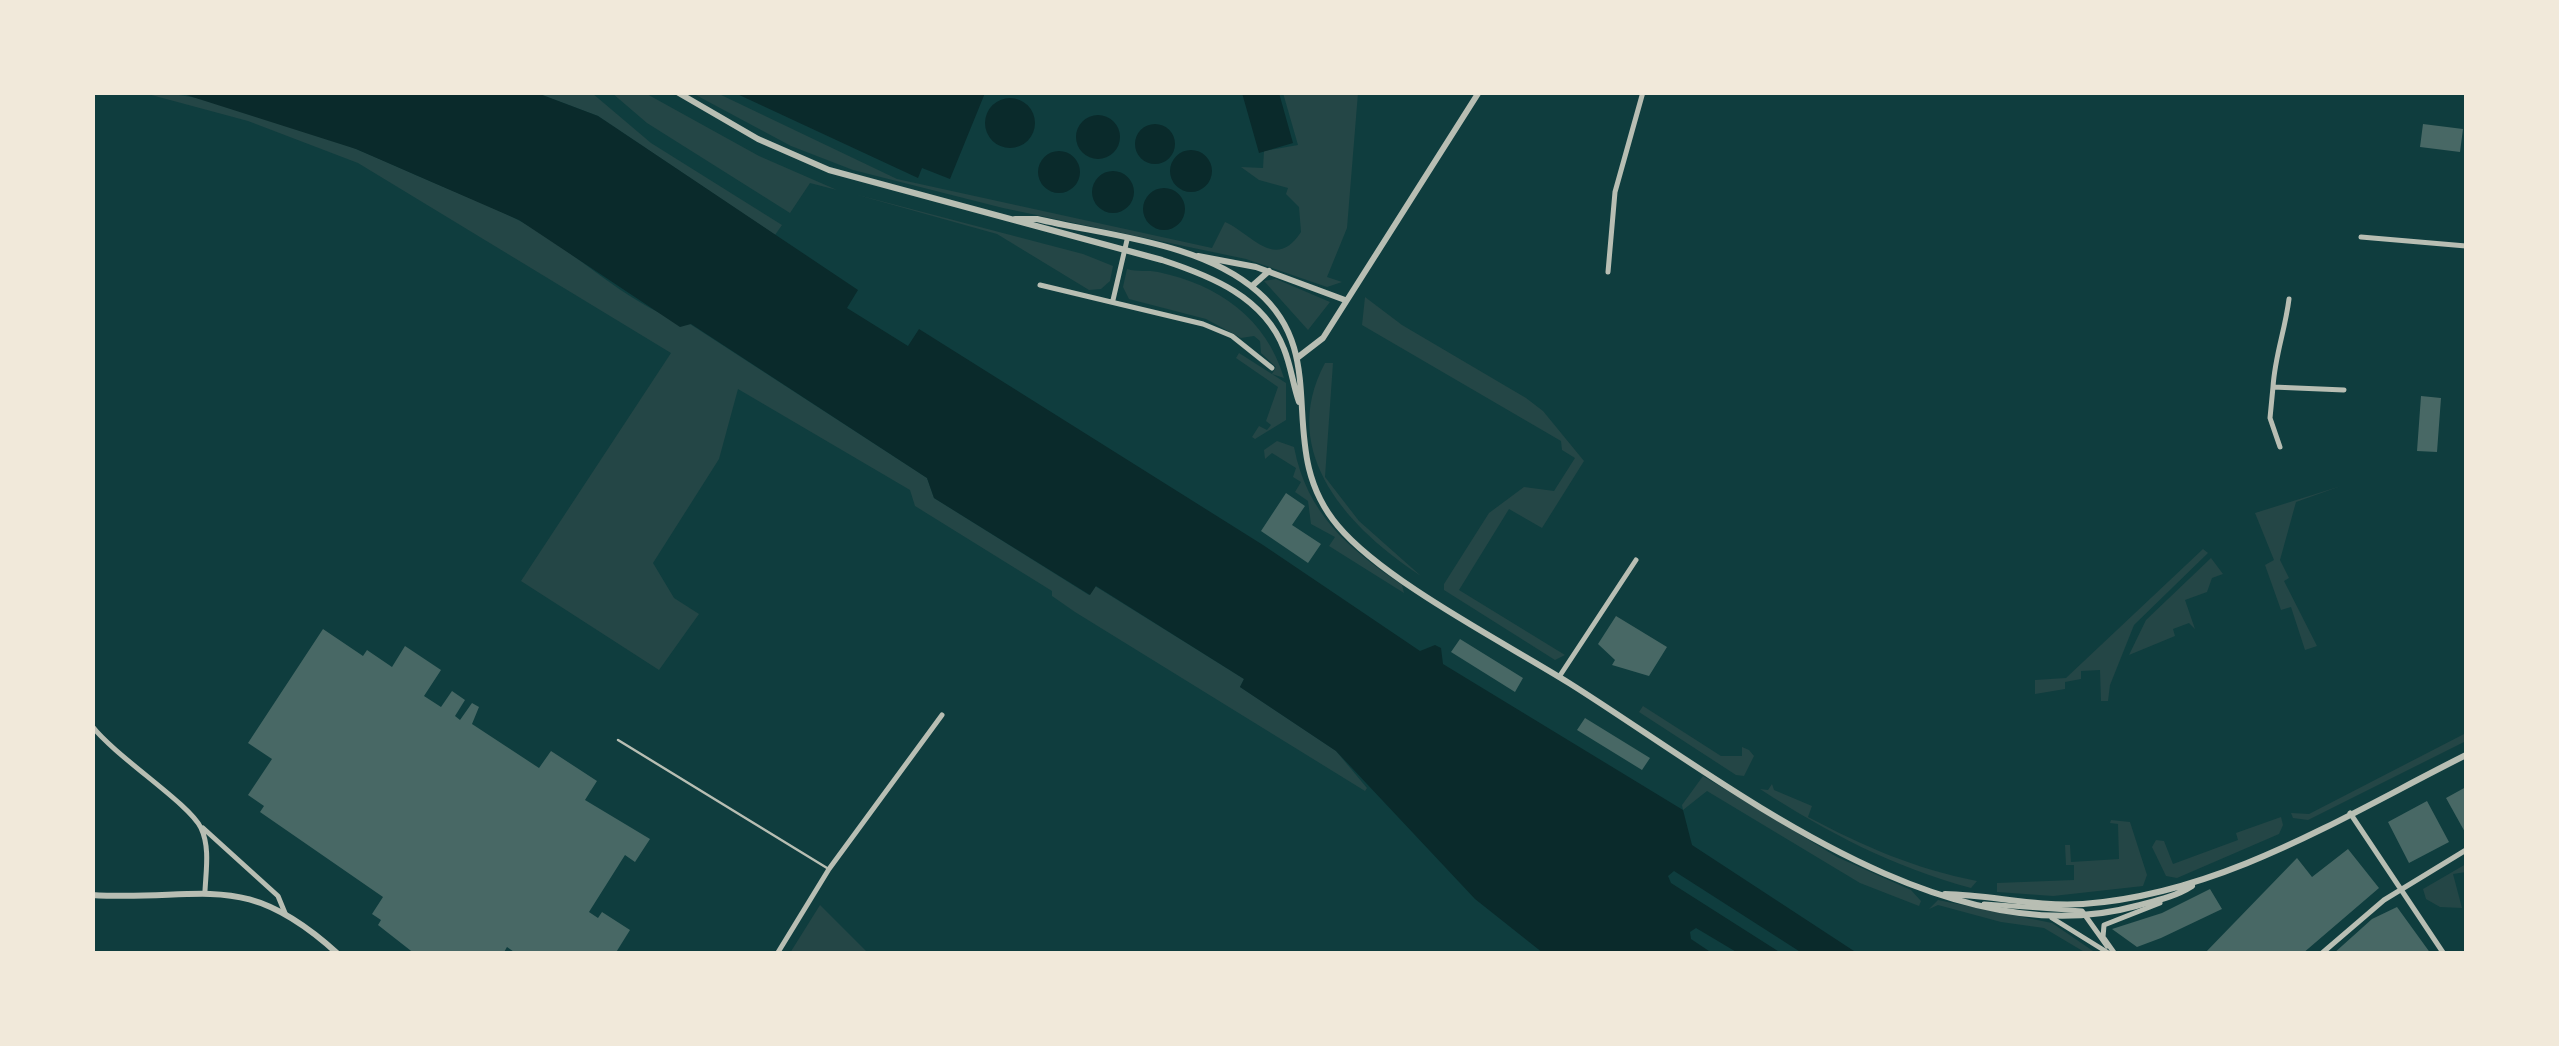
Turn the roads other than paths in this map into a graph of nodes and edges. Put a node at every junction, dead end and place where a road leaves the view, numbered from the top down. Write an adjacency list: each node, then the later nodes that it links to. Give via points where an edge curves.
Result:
1 (677, 92): 4 (street, via 802,160)
2 (1479, 92): 15 (street)
3 (1642, 92): 11 (street, via 1615,192)
4 (1015, 219): 6 (street); 8 (street)
5 (2360, 237): 7 (street)
6 (1127, 240): 8 (street); 9 (street)
7 (2466, 246)
8 (1124, 251): 16 (street); 17 (street, via 1213,279)
9 (1194, 256): 10 (street); 13 (street)
10 (1269, 272): 13 (street); 15 (street)
11 (1608, 272)
12 (1040, 285): 16 (street)
13 (1252, 286): 17 (street); 18 (street, via 1278,313)
14 (2290, 299): 21 (street, via 2284,336 2275,348)
15 (1344, 300): 18 (street, via 1323,338)
16 (1113, 301): 20 (street, via 1232,336)
17 (1258, 307): 19 (street)
18 (1299, 358): 19 (street); 23 (street)
19 (1288, 361): 23 (street)
20 (1272, 368)
21 (2273, 387): 22 (street); 24 (street, via 2270,418)
22 (2344, 390)
23 (1299, 402): 26 (street, via 1304,461 1338,526 1382,564)
24 (2280, 448)
25 (1636, 560): 26 (street)
26 (1559, 677): 39 (street, via 1840,853)
27 (942, 715): 34 (street)
28 (92, 726): 32 (street)
29 (618, 740): 34 (lane)
30 (2466, 754): 31 (street)
31 (2350, 813): 35 (street); 37 (street)
32 (198, 822): 36 (street, via 206,848); 42 (street, via 274,892)
33 (2466, 850): 37 (street)
34 (829, 869): 47 (street)
35 (2192, 886): 40 (street); 41 (street, via 2082,904)
36 (205, 890): 38 (street, via 128,898); 42 (street, via 251,898)
37 (2400, 890): 48 (street); 49 (street)
38 (95, 894)
39 (1942, 894): 41 (street); 44 (street)
40 (2181, 894): 43 (street); 45 (street, via 2108,922 2103,933)
41 (1969, 896): 43 (street, via 1987,904 2080,911)
42 (285, 913): 46 (street)
43 (2084, 917): 44 (street); 45 (street)
44 (2052, 918): 45 (street)
45 (2111, 951)
46 (338, 954)
47 (776, 954)
48 (2320, 954)
49 (2444, 954)

